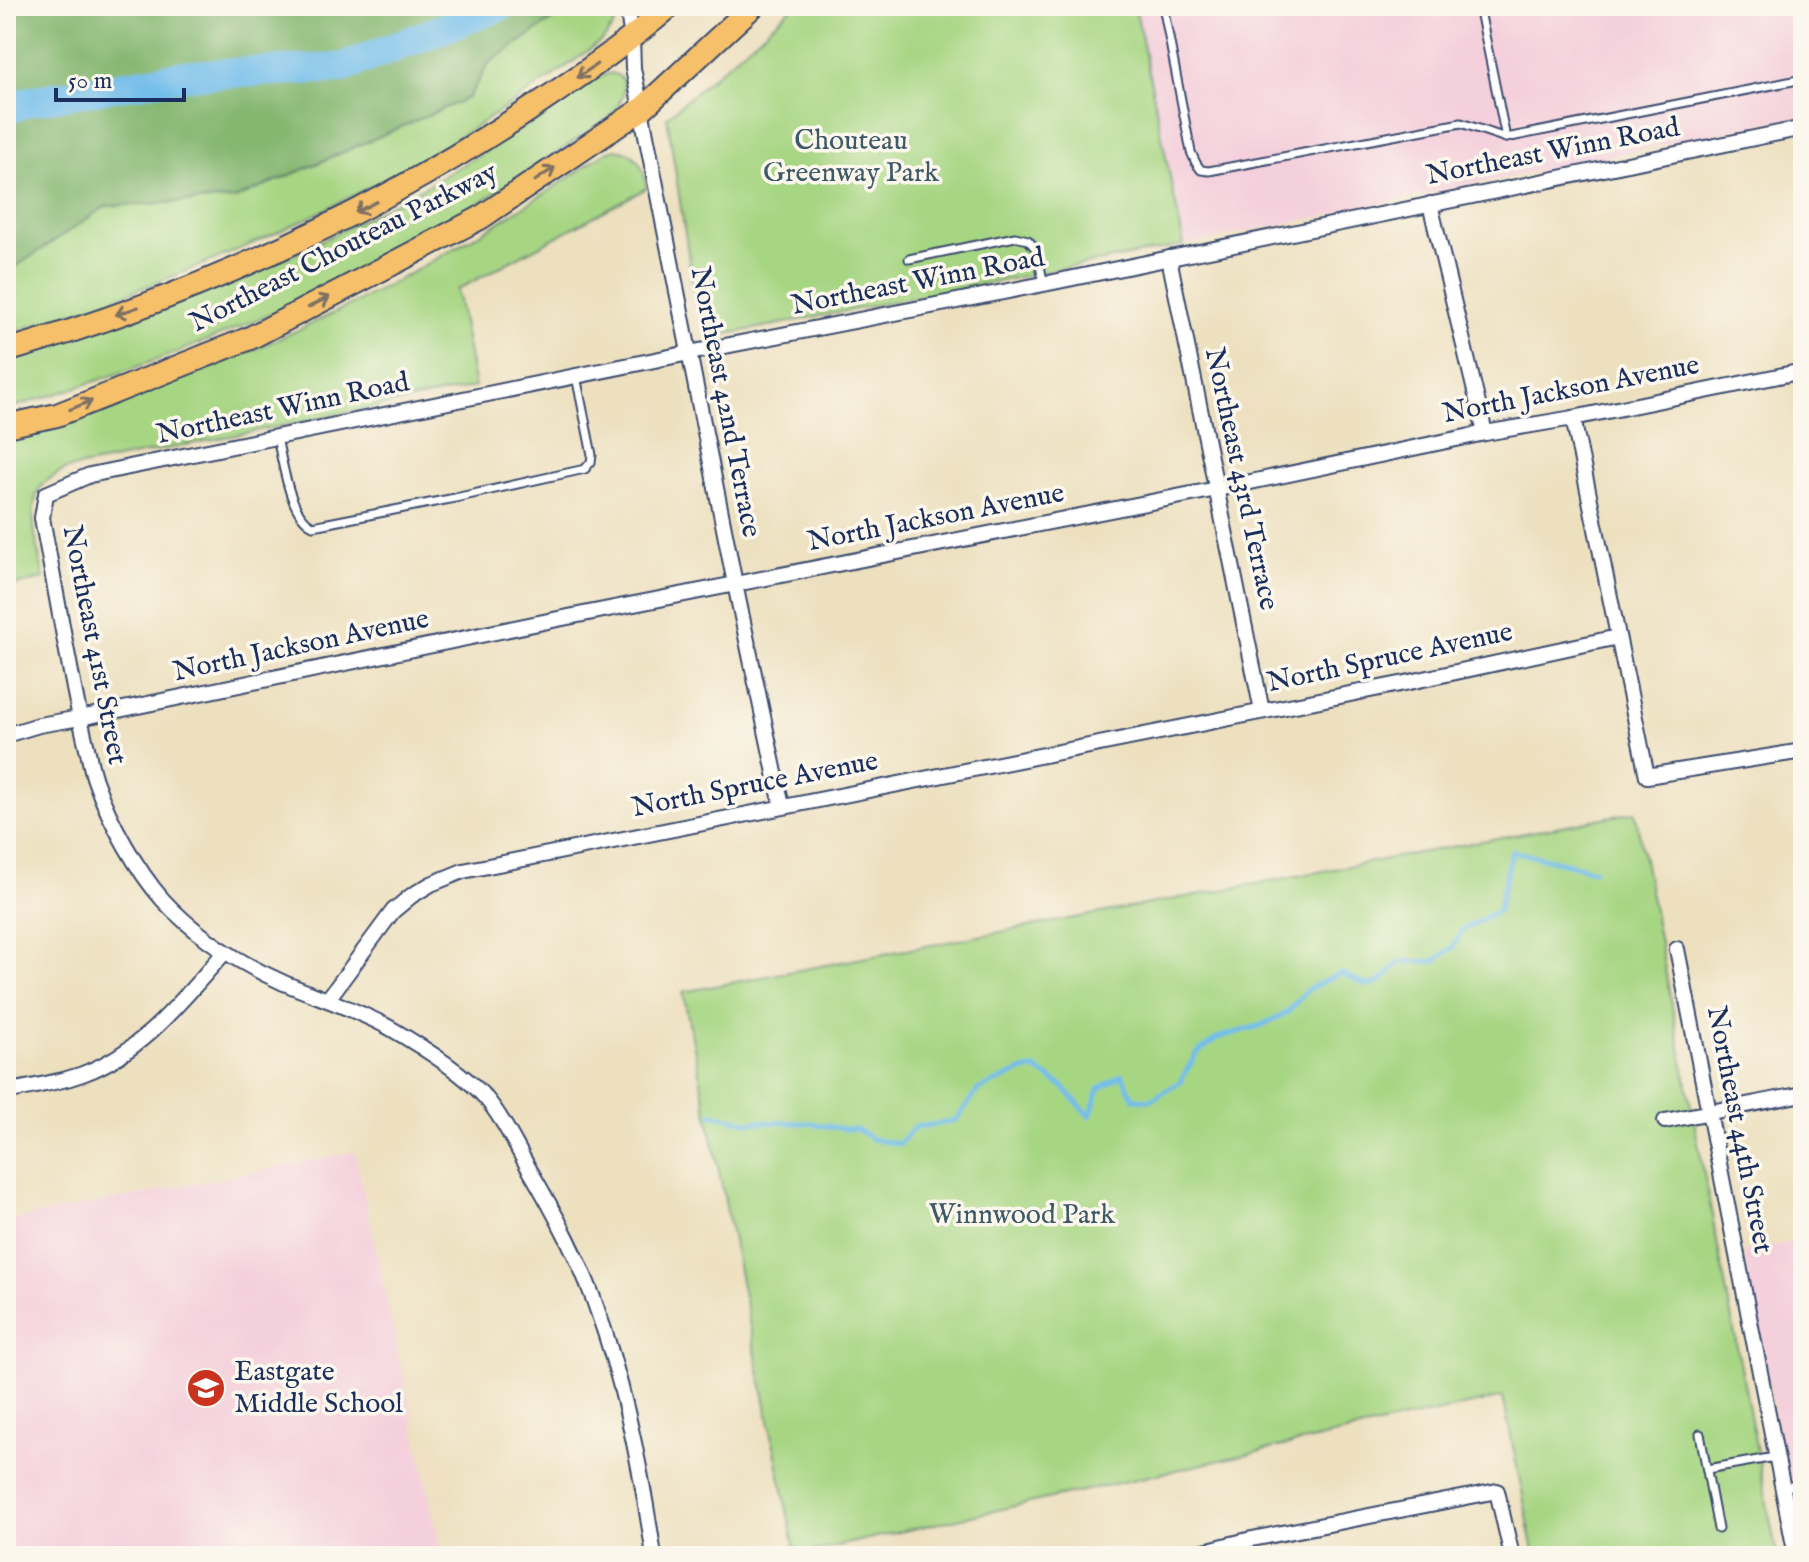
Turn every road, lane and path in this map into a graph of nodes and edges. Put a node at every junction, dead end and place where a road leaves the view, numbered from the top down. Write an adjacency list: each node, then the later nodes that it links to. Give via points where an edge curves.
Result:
1 (627, 6): 6 (street, Northeast 42nd Terrace)
2 (670, 6): 6 (main road, Northeast Chouteau Parkway)
3 (753, 6): 8 (main road, Northeast Chouteau Parkway)
4 (1163, 6): 10 (lane, via 1191,152 1201,170 1461,123)
5 (1479, 6): 10 (lane)
6 (632, 38): 8 (street, Northeast 42nd Terrace); 15 (main road, Northeast Chouteau Parkway, one-way to 15, via 398,191 229,272)
7 (1803, 79): 10 (lane)
8 (642, 109): 16 (street, Northeast 42nd Terrace); 20 (main road, Northeast Chouteau Parkway, one-way to 8, via 57,415 250,338 480,218)
9 (1803, 128): 11 (street, Northeast Winn Road)
10 (1506, 138)
11 (1430, 204): 12 (street, Northeast Winn Road); 21 (street)
12 (1169, 258): 14 (street, Northeast Winn Road); 23 (street, Northeast 43rd Terrace)
13 (909, 259): 14 (lane, via 1015,237 1036,249)
14 (1044, 284): 16 (street, Northeast Winn Road)
15 (6, 351)
16 (689, 353): 18 (street, Northeast Winn Road); 25 (street, Northeast 42nd Terrace)
17 (1803, 371): 19 (street, North Jackson Avenue)
18 (576, 376): 22 (street, Northeast Winn Road); 22 (lane, via 592,455 585,469 455,498 313,526 296,508)
19 (1573, 418): 21 (street, North Jackson Avenue); 26 (street)
20 (6, 426)
21 (1485, 433): 23 (street, North Jackson Avenue)
22 (277, 437): 24 (street, Northeast Winn Road, via 90,475)
23 (1217, 489): 25 (street, North Jackson Avenue); 27 (street, Northeast 43rd Terrace)
24 (46, 494): 28 (street, Northeast 41st Street, via 42,518)
25 (735, 584): 28 (street, North Jackson Avenue); 31 (street, Northeast 42nd Terrace)
26 (1618, 637): 27 (street, North Spruce Avenue); 30 (street, via 1647,776)
27 (1262, 711): 31 (street, North Spruce Avenue)
28 (80, 718): 29 (street, North Jackson Avenue); 33 (street, Northeast 41st Street, via 95,782 142,873 187,924)
29 (6, 735)
30 (1803, 751)
31 (782, 806): 34 (street, North Spruce Avenue, via 452,875 393,911)
32 (1677, 949): 37 (street, Northeast 44th Street)
33 (225, 952): 34 (street); 35 (street, via 167,1017 116,1059 65,1080)
34 (328, 999): 45 (street, via 419,1045 485,1097 510,1135 546,1197 598,1311 633,1435)
35 (6, 1092)
36 (1803, 1094): 37 (street)
37 (1709, 1113): 38 (street); 40 (street, Northeast 44th Street)
38 (1665, 1121)
39 (1700, 1434): 41 (lane)
40 (1775, 1457): 41 (lane); 43 (street, Northeast 44th Street)
41 (1707, 1469): 44 (lane)
42 (1803, 1483): 43 (lane)
43 (1782, 1488): 48 (street, Northeast 44th Street)
44 (1718, 1529)
45 (654, 1556)
46 (1184, 1556): 47 (street, via 1497,1491)
47 (1512, 1556)
48 (1796, 1556)

